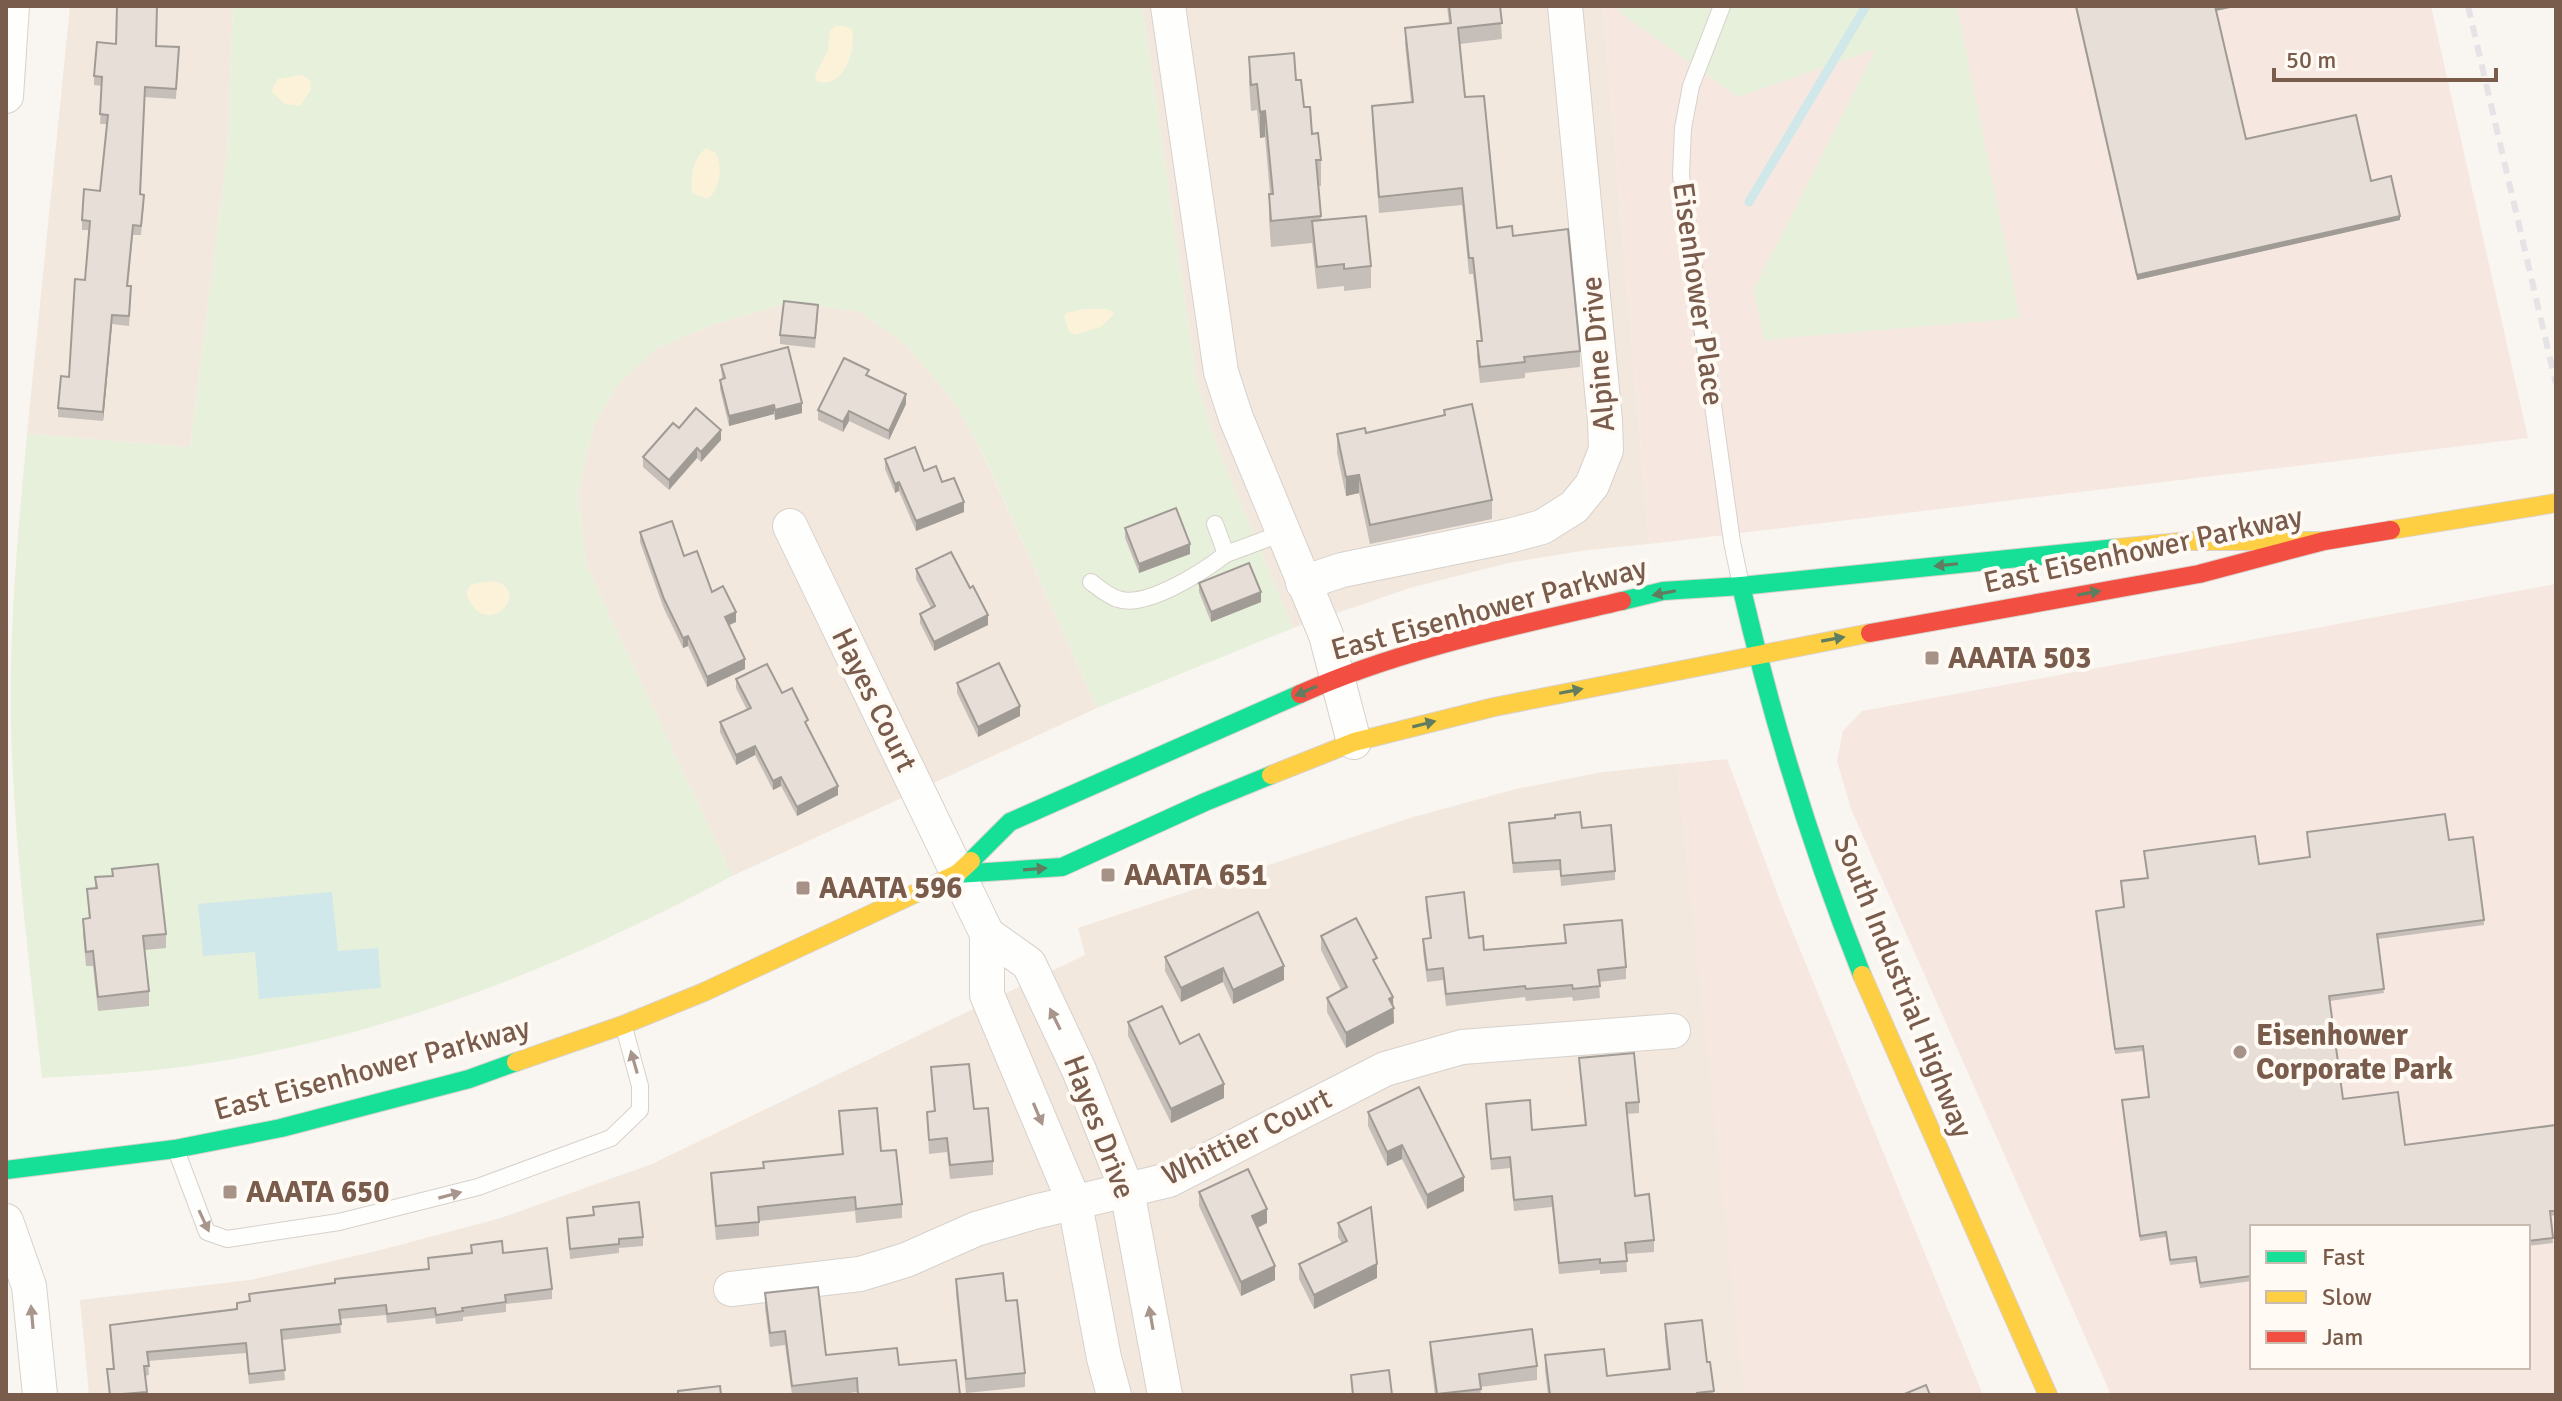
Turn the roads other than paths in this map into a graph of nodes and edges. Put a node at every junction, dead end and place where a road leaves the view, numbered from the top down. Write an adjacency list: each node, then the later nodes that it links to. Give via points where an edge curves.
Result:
1 (12, 6): 5 (street)
2 (1168, 6): 10 (street, via 1221,372)
3 (1565, 6): 14 (street, Alpine Drive, via 1605,421 1606,450 1592,485 1574,507 1542,527)
4 (1722, 6): 15 (lane, Eisenhower Place, via 1691,86 1681,175)
5 (6, 88): 6 (street)
6 (6, 96)
7 (2556, 503): 11 (main road, East Eisenhower Parkway)
8 (1215, 524): 12 (lane)
9 (790, 526): 19 (street, Hayes Court)
10 (1283, 533): 12 (lane); 14 (street)
11 (2324, 541): 15 (main road, East Eisenhower Parkway, one-way to 15, via 2191,541); 16 (main road, East Eisenhower Parkway, one-way to 11, via 2199,574)
12 (1226, 554): 13 (lane, via 1205,571 1141,601 1119,600)
13 (1091, 582)
14 (1303, 583): 17 (street)
15 (1741, 586): 16 (main road, South Industrial Highway); 17 (main road, East Eisenhower Parkway, one-way to 17, via 1663,591 1493,631)
16 (1757, 654): 18 (main road, East Eisenhower Parkway, one-way to 16, via 1535,698); 32 (main road, South Industrial Highway, via 1838,914 1886,1034)
17 (1337, 677): 18 (street); 19 (main road, East Eisenhower Parkway, one-way to 19, via 1010,822)
18 (1354, 742): 19 (main road, East Eisenhower Parkway, one-way to 18, via 1062,867)
19 (957, 874): 20 (street, Hayes Drive); 21 (main road, East Eisenhower Parkway)
20 (987, 934): 25 (street, Hayes Drive, one-way to 20, via 1029,964); 26 (street, Hayes Drive, one-way to 26, via 987,995)
21 (623, 1025): 23 (main road, East Eisenhower Parkway, via 469,1079 281,1128); 23 (lane, one-way to 21, via 207,1232 227,1239 339,1222 478,1187 611,1138 640,1110 640,1086)
22 (1673, 1031): 25 (street, Whittier Court, via 1462,1047 1385,1069 1169,1180)
23 (175, 1149): 24 (main road, East Eisenhower Parkway)
24 (6, 1170)
25 (1127, 1190): 26 (street, Whittier Court); 31 (street, Hayes Drive, one-way to 25)
26 (1075, 1204): 28 (street, Whittier Court, via 976,1229 860,1274); 30 (street, Hayes Drive)
27 (6, 1221): 29 (street, one-way to 27, via 29,1286)
28 (731, 1289)
29 (40, 1395)
30 (1114, 1395)
31 (1165, 1395)
32 (2048, 1395)

